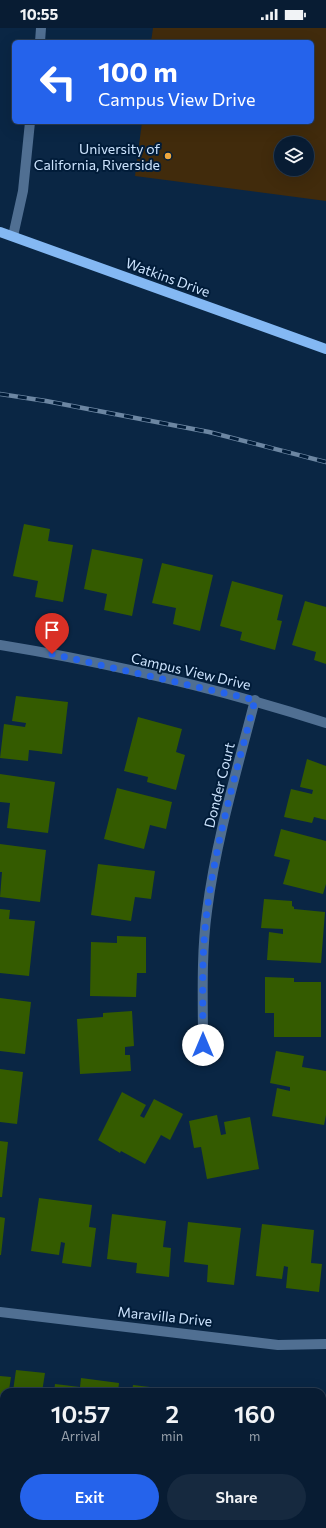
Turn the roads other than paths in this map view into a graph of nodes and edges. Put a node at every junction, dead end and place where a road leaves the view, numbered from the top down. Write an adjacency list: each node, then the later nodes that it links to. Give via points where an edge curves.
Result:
1 (41, 28): 2 (street)
2 (40, 40)
3 (30, 124): 5 (street, via 22,191)
4 (0, 232): 5 (main road, Watkins Drive)
5 (13, 236): 6 (main road, Watkins Drive)
6 (326, 349)
7 (0, 645): 8 (street, Campus View Drive, via 116,667)
8 (255, 700): 9 (street, Campus View Drive); 10 (street, Donder Court, via 218,845 207,912)
9 (326, 723)
10 (203, 1045)
11 (0, 1312): 12 (street, Maravilla Drive, via 278,1344)
12 (326, 1344)

